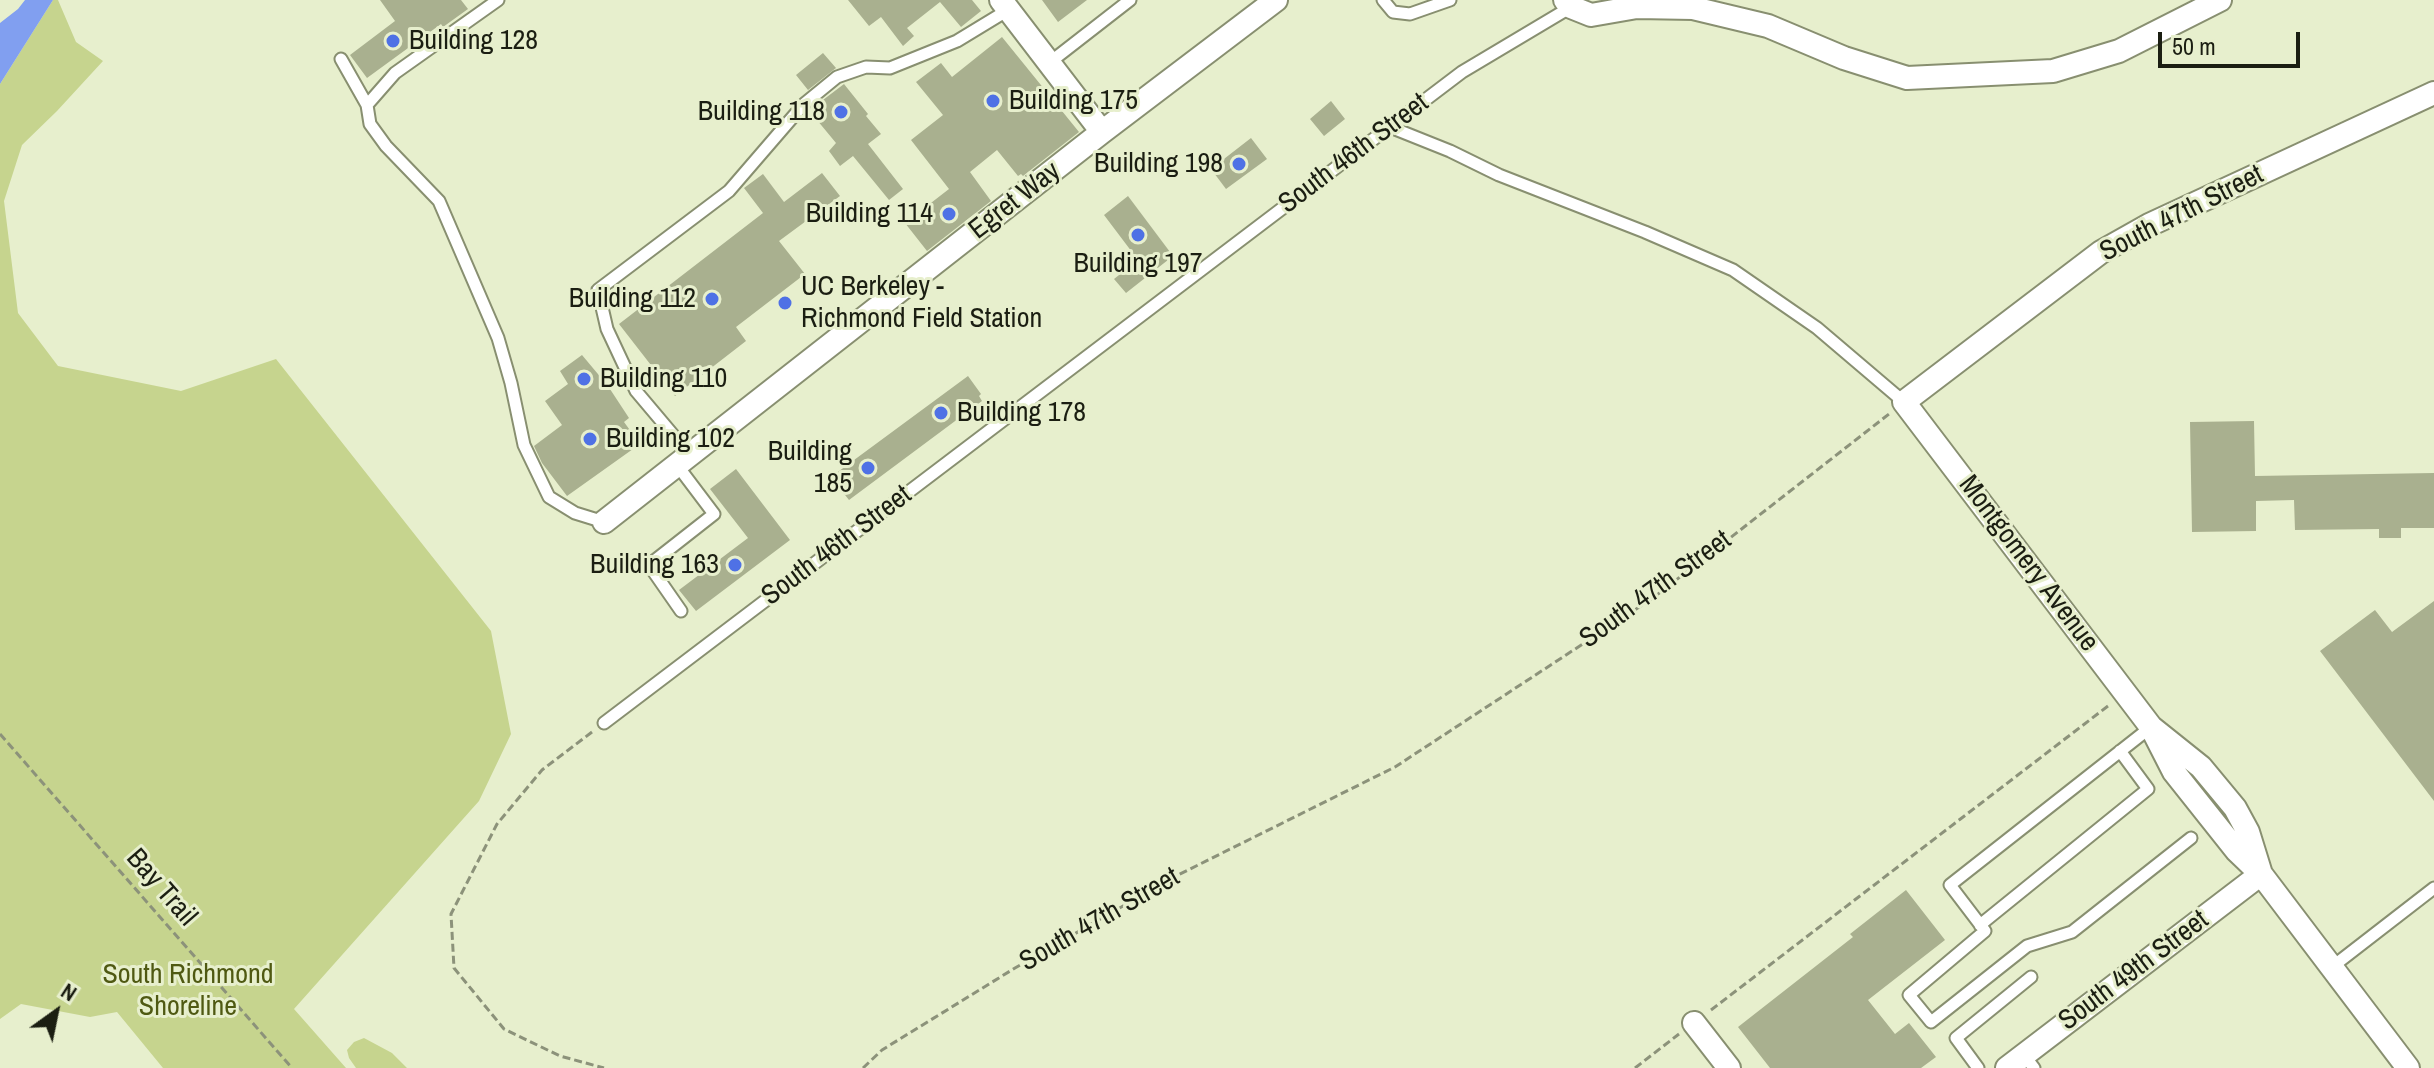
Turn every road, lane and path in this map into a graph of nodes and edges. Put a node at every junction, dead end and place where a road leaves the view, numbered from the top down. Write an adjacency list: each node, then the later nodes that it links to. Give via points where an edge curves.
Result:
1 (498, 0): 12 (lane, via 395,73)
2 (1130, 0): 10 (lane)
3 (1276, 0): 14 (street, Egret Way)
4 (1383, 0): 5 (lane, via 1393,12 1410,14)
5 (1450, 0)
6 (2220, 0): 7 (street, South 46th Street, via 2119,51 2053,71 1907,78 1768,26 1693,8 1637,7 1591,15)
7 (1568, 4): 13 (lane, South 46th Street, via 1462,72)
8 (1004, 5): 10 (street); 16 (lane, via 957,41 890,68 866,67 837,77 804,104 729,191 598,290 607,329 636,391)
9 (341, 59): 12 (lane)
10 (1049, 63): 14 (street)
11 (2434, 93): 15 (street, South 47th Street, via 2101,252)
12 (367, 105): 17 (lane, via 378,135 439,201 498,338 524,445 549,497)
13 (1390, 127): 15 (lane, via 1733,270 1817,328); 20 (lane, South 46th Street)
14 (1102, 132): 16 (street, Egret Way)
15 (1904, 402): 19 (street, Montgomery Avenue); 35 (path, South 47th Street, via 1653,598 1395,767 1170,879 882,1050)
16 (683, 460): 17 (street, Egret Way); 18 (lane, via 714,514 649,565)
17 (604, 522)
18 (681, 611)
19 (2126, 693): 21 (street, Montgomery Avenue); 30 (path)
20 (604, 723): 34 (path, via 542,770 497,824 451,914 454,968 504,1029 560,1056)
21 (2151, 727): 23 (lane); 25 (street, Montgomery Avenue, via 2201,767 2235,808)
22 (0, 734): 33 (path, Bay Trail)
23 (2120, 751): 27 (lane, via 2148,789); 27 (lane, via 1950,885)
24 (2191, 838): 27 (lane, via 2072,932 2027,946 1931,1022 1909,995 1985,931)
25 (2261, 874): 28 (street, Montgomery Avenue); 31 (street, South 49th Street)
26 (2434, 888): 28 (lane)
27 (1980, 925)
28 (2332, 967): 32 (street, Montgomery Avenue)
29 (2031, 977): 38 (lane, via 1956,1038)
30 (1694, 1023): 36 (path); 37 (street)
31 (2022, 1064)
32 (2401, 1065)
33 (292, 1068)
34 (604, 1068)
35 (863, 1068)
36 (1635, 1068)
37 (1729, 1068)
38 (1978, 1068)

